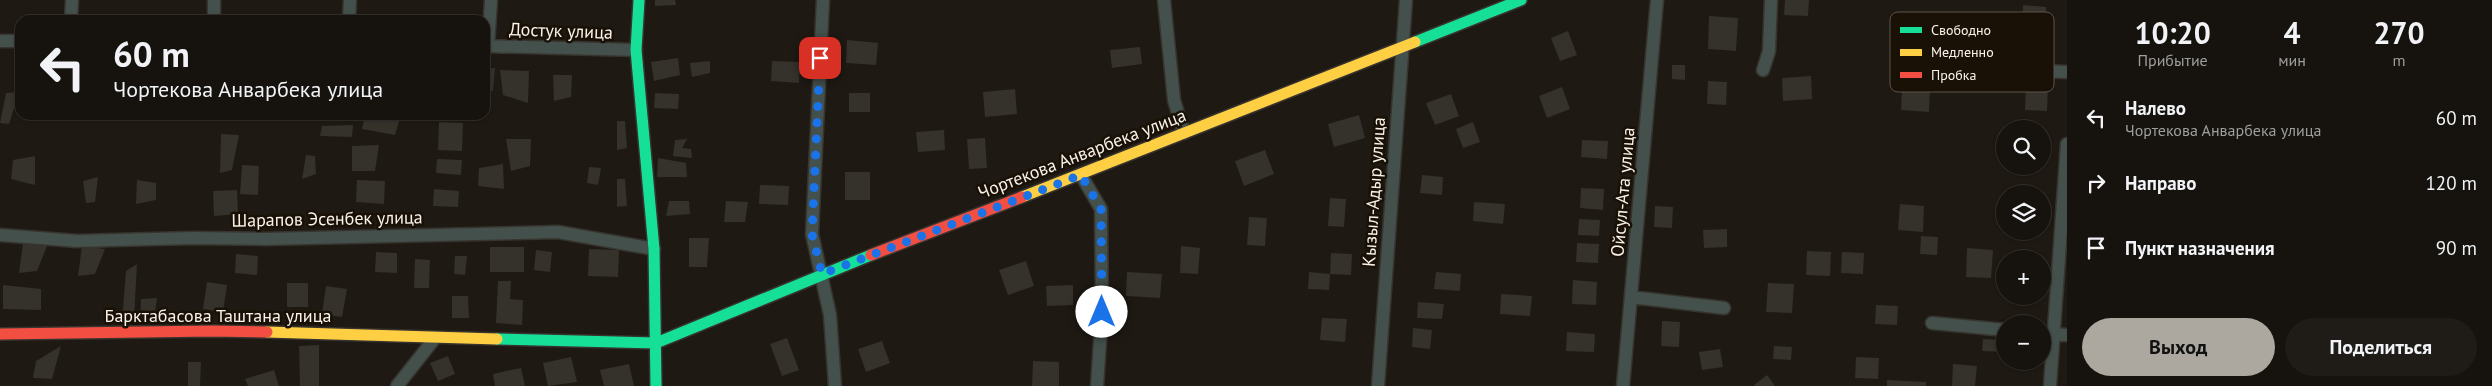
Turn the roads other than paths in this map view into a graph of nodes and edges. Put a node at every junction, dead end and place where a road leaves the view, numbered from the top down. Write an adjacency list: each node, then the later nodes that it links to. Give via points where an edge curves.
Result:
1 (72, 0): 12 (street)
2 (214, 0): 13 (street)
3 (350, 0): 14 (street)
4 (491, 0): 15 (street)
5 (639, 0): 20 (street)
6 (823, 0): 29 (street, via 812,234)
7 (1164, 0): 24 (street, via 1174,100)
8 (1406, 0): 19 (street, Кызыл-Адыр улица)
9 (1521, 0): 19 (street, Чортекова Анварбека улица)
10 (1656, 0): 30 (street, Ойсул-Ата улица)
11 (1771, 0): 21 (street, via 1769,51)
12 (71, 15)
13 (214, 15)
14 (349, 15)
15 (490, 15)
16 (0, 41): 17 (street)
17 (15, 41)
18 (490, 46): 20 (street, Достук улица)
19 (1402, 47): 24 (street, Чортекова Анварбека улица); 45 (street, Кызыл-Адыр улица)
20 (636, 50): 28 (street)
21 (1763, 70)
22 (2054, 72): 23 (street)
23 (2067, 72)
24 (1184, 133): 26 (street, Чортекова Анварбека улица)
25 (2067, 144): 32 (street)
26 (1081, 175): 29 (street, Чортекова Анварбека улица); 44 (street, via 1101,209 1102,312)
27 (0, 235): 28 (street, Шарапов Эсенбек улица, via 77,241 558,232)
28 (654, 249): 39 (street)
29 (822, 274): 39 (street, Чортекова Анварбека улица); 43 (street, via 830,315)
30 (1631, 297): 31 (street); 46 (street, Ойсул-Ата улица)
31 (1724, 308)
32 (2050, 315)
33 (1932, 323): 34 (street)
34 (1996, 329)
35 (0, 334): 38 (street, Барктабасова Таштана улица, via 212,331)
36 (2051, 334): 37 (street)
37 (2067, 335)
38 (435, 338): 39 (street, Барктабасова Таштана улица); 41 (street)
39 (656, 343): 42 (street)
40 (2049, 370): 47 (street)
41 (397, 386)
42 (656, 386)
43 (835, 386)
44 (1097, 386)
45 (1378, 386)
46 (1623, 386)
47 (2050, 386)

